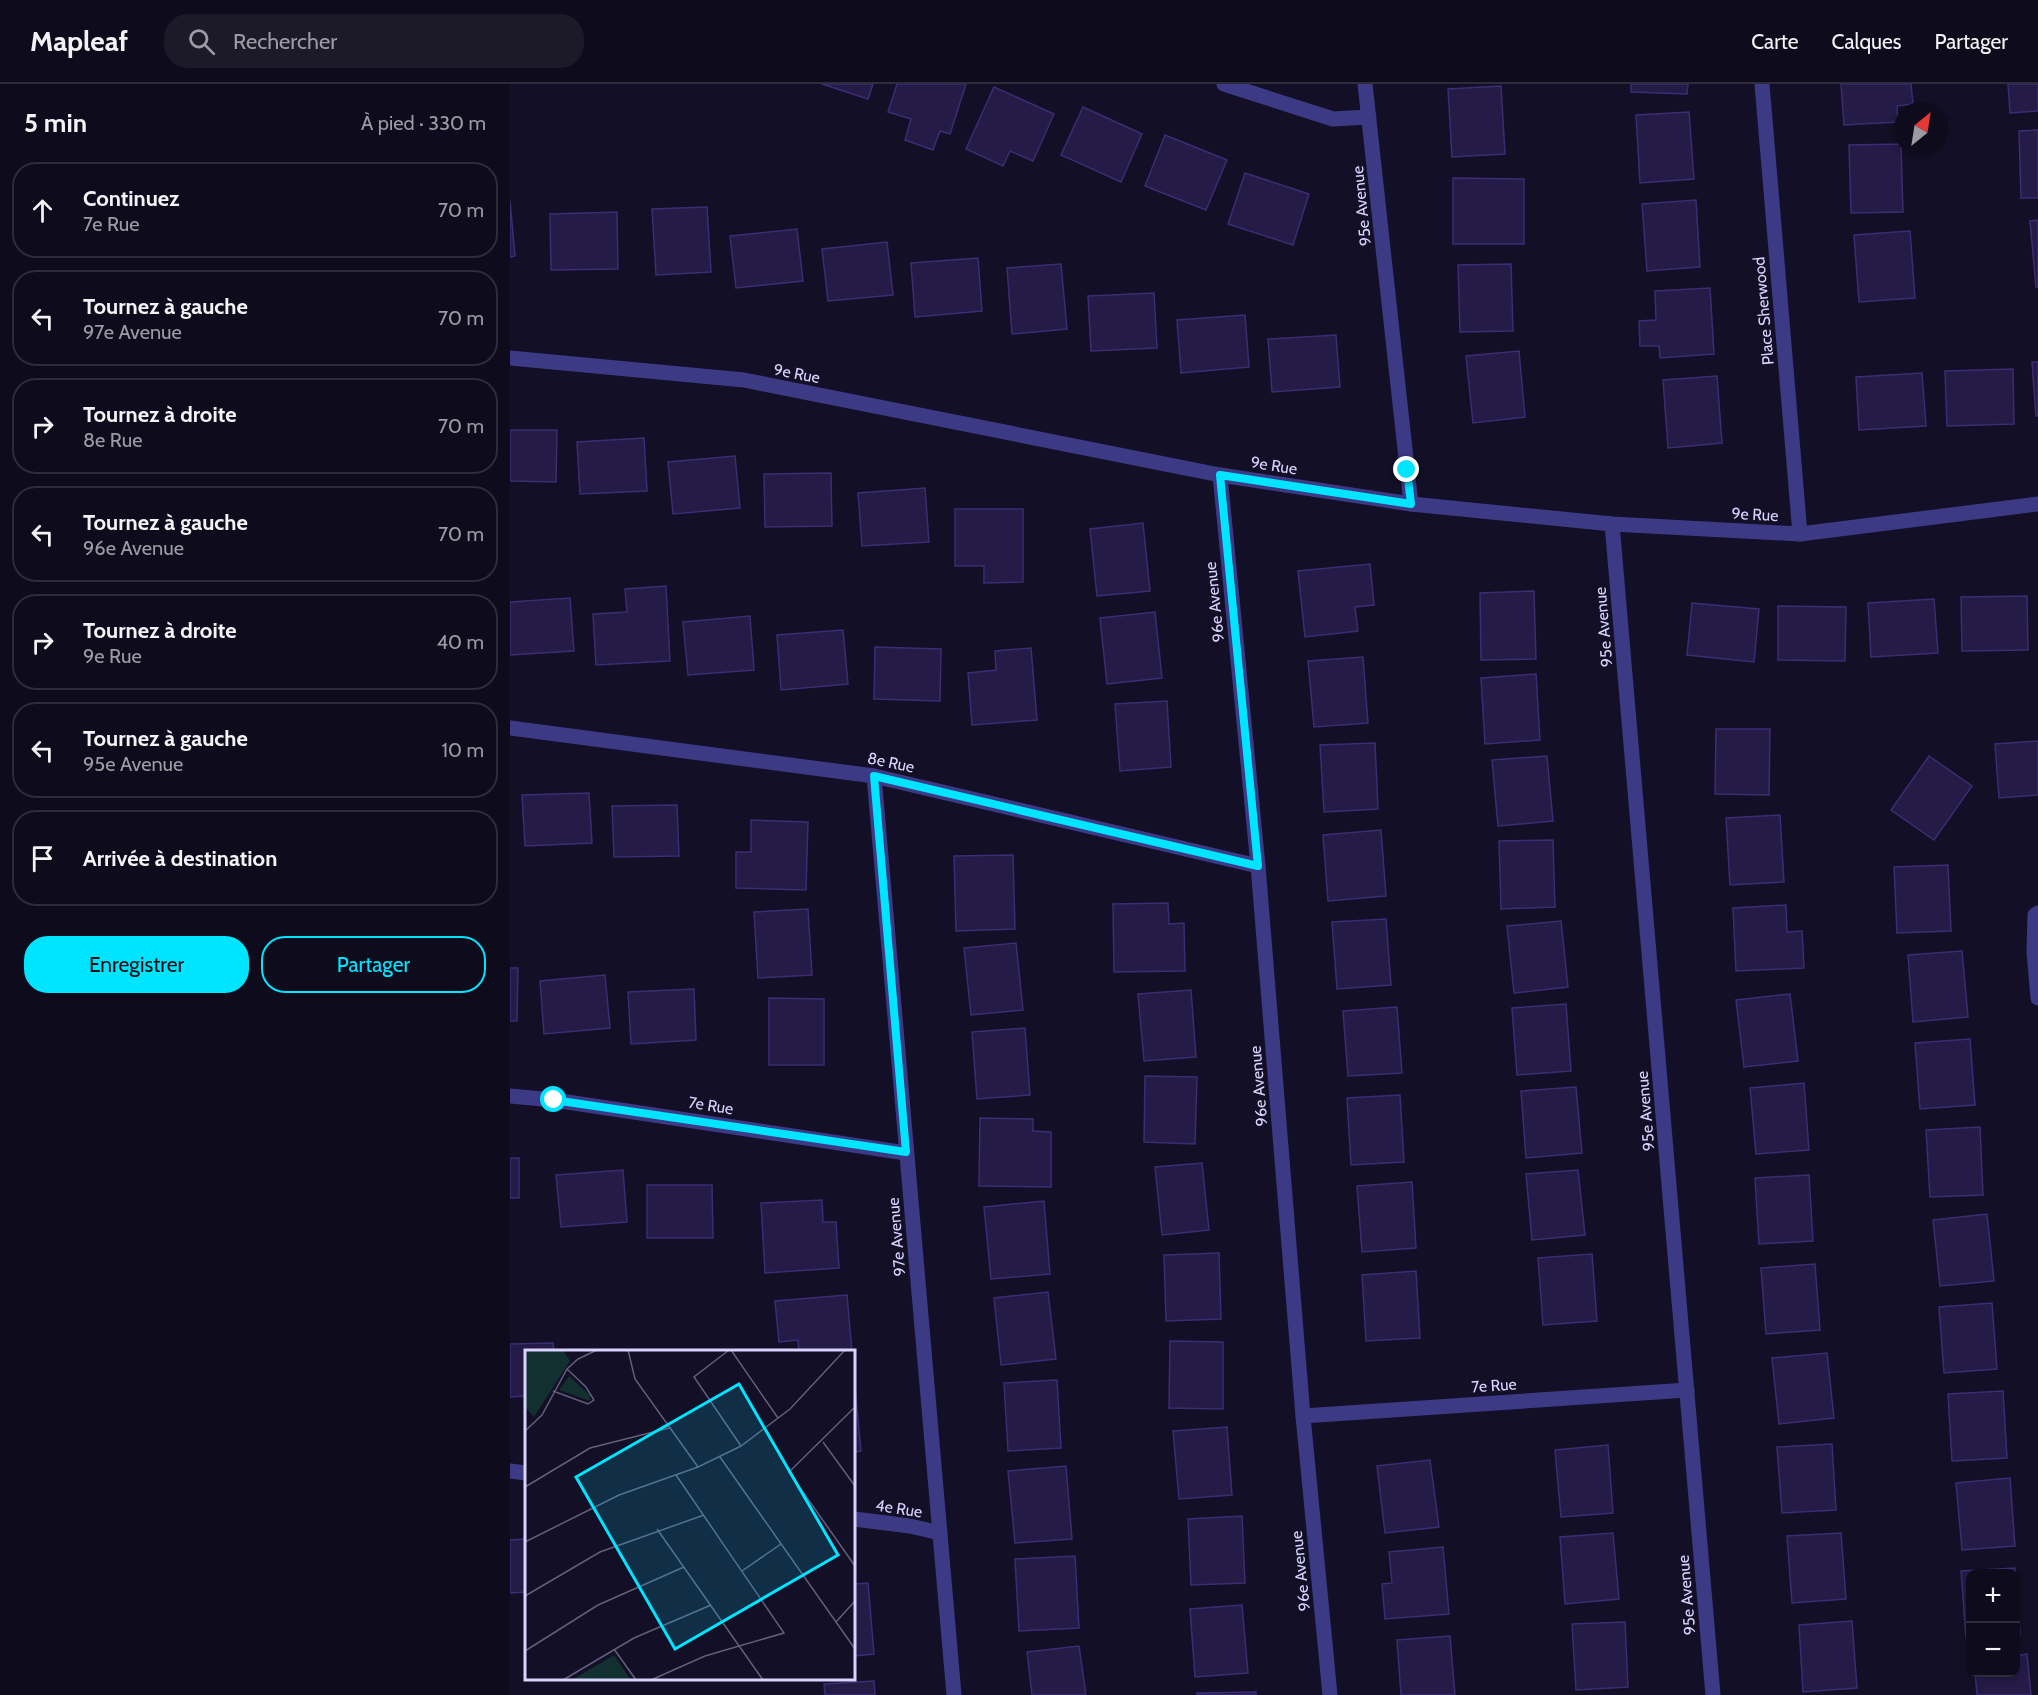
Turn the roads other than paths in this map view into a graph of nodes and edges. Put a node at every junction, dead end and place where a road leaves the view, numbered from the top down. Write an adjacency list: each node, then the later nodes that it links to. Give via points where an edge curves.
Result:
1 (1224, 84): 4 (street, via 1333,119)
2 (1365, 84): 4 (street, 95e Avenue)
3 (1762, 84): 10 (street, Place Sherwood)
4 (1369, 117): 7 (street, 95e Avenue)
5 (510, 358): 6 (street, 9e Rue, via 744,380)
6 (1220, 475): 7 (street, 9e Rue); 13 (street, 96e Avenue)
7 (1411, 504): 9 (street, 9e Rue)
8 (2038, 504): 10 (street, 9e Rue)
9 (1612, 524): 10 (street, 9e Rue); 18 (street, 95e Avenue)
10 (1800, 534)
11 (510, 728): 12 (street, 8e Rue)
12 (874, 776): 13 (street, 8e Rue); 17 (street, 97e Avenue)
13 (1258, 866): 19 (street, 96e Avenue)
14 (2038, 913): 15 (street, via 2034,952)
15 (2038, 998)
16 (510, 1096): 17 (street, 7e Rue)
17 (906, 1152): 23 (street, 97e Avenue)
18 (1687, 1390): 19 (street, 7e Rue); 26 (street, 95e Avenue)
19 (1303, 1416): 25 (street, 96e Avenue)
20 (510, 1471): 21 (street)
21 (525, 1473)
22 (855, 1519): 23 (street, 4e Rue)
23 (940, 1533): 24 (street, 97e Avenue)
24 (954, 1695)
25 (1330, 1695)
26 (1713, 1695)

